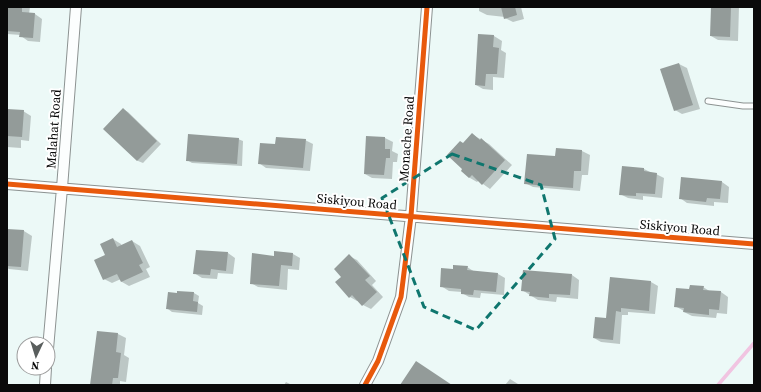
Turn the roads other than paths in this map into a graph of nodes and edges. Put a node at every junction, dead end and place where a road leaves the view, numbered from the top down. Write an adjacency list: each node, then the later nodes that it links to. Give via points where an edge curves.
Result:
1 (76, 7): 6 (street, Malahat Road)
2 (427, 7): 7 (street, Monache Road)
3 (708, 100): 4 (lane)
4 (754, 106)
5 (7, 184): 6 (street, Siskiyou Road)
6 (62, 188): 7 (street, Siskiyou Road); 9 (street, Malahat Road)
7 (411, 216): 8 (street, Siskiyou Road); 10 (street, Monache Road, via 401,297 378,361)
8 (754, 244)
9 (49, 336)
10 (365, 385)

